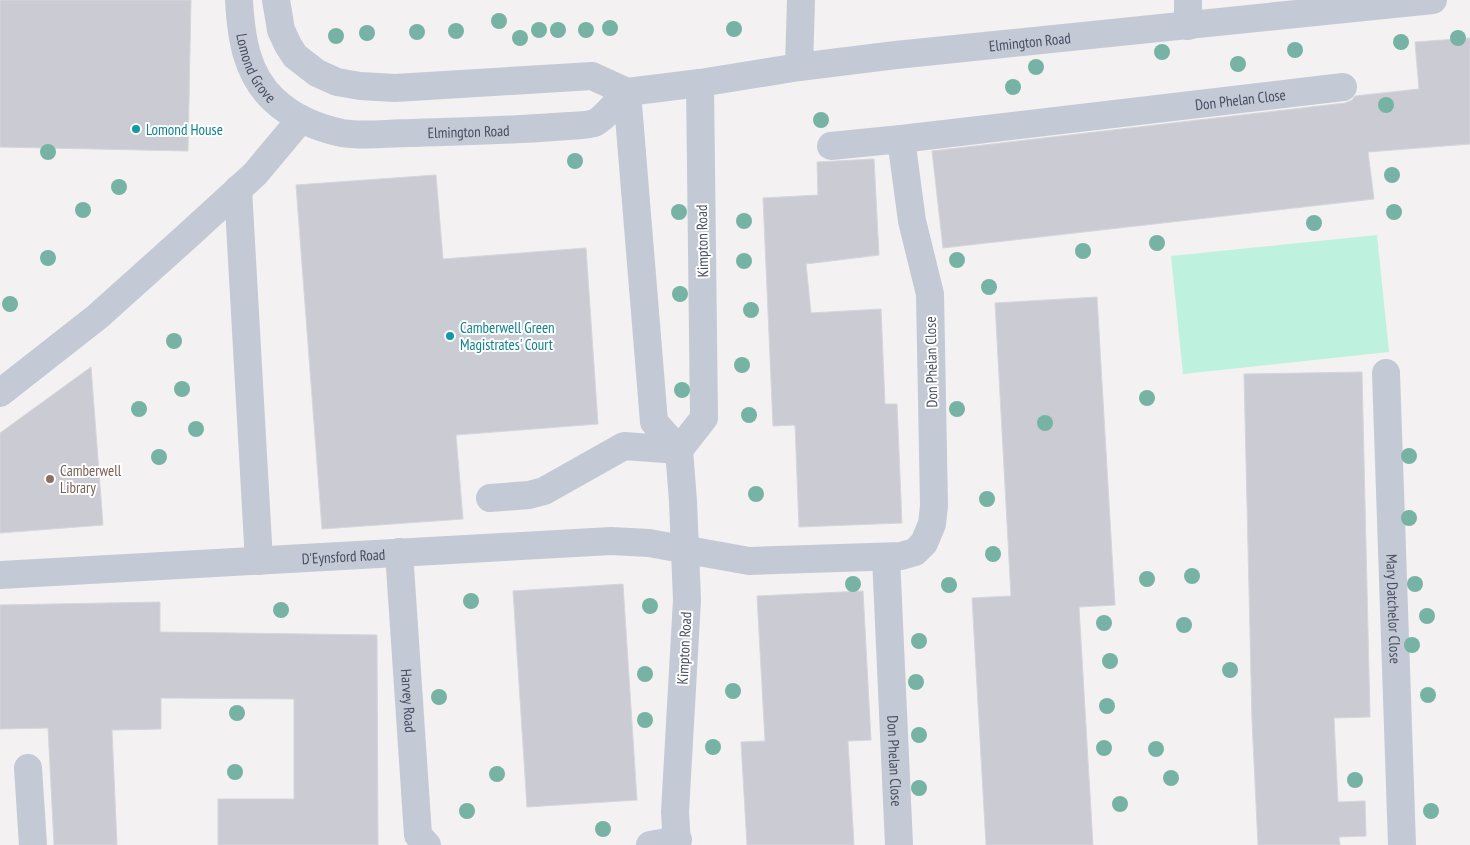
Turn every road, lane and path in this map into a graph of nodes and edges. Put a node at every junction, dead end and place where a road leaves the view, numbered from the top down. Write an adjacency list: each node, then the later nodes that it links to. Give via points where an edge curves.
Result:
1 (239, 0): 11 (street, Lomond Grove, via 244,46 253,74 273,99)
2 (276, 0): 10 (street, via 282,30 295,56 316,73 337,82 395,88 592,76)
3 (801, 0): 7 (street)
4 (1433, 0): 5 (street, Elmington Road)
5 (1366, 3): 6 (street, Elmington Road)
6 (1188, 13): 7 (street, Elmington Road)
7 (799, 67): 8 (street, Elmington Road)
8 (700, 83): 10 (street, Elmington Road); 17 (street, Kimpton Road, via 704,418)
9 (1343, 87): 12 (street, Don Phelan Close)
10 (627, 92): 11 (street, Elmington Road, via 595,123 366,134 336,131); 17 (street, via 654,422)
11 (301, 119): 14 (street, via 255,174)
12 (901, 139): 13 (street, Don Phelan Close); 21 (street, Don Phelan Close, via 912,221 930,294 934,497 932,524 924,544 915,552)
13 (830, 146)
14 (238, 189): 16 (street, via 97,317); 22 (street)
15 (1386, 373): 30 (street, Mary Datchelor Close)
16 (0, 393)
17 (679, 450): 18 (street, via 624,446 544,491); 19 (street, Kimpton Road)
18 (490, 498)
19 (685, 549): 20 (street, D'Eynsford Road, via 611,541); 21 (street, Don Phelan Close, via 749,561); 25 (street, Kimpton Road, via 687,600 675,812)
20 (399, 552): 22 (street, D'Eynsford Road); 27 (street, Harvey Road, via 418,835)
21 (886, 557): 29 (street, Don Phelan Close)
22 (259, 560): 23 (street, D'Eynsford Road)
23 (0, 574)
24 (28, 768): 26 (street)
25 (678, 842): 28 (street)
26 (33, 845)
27 (427, 845)
28 (650, 845)
29 (899, 845)
30 (1402, 845)

